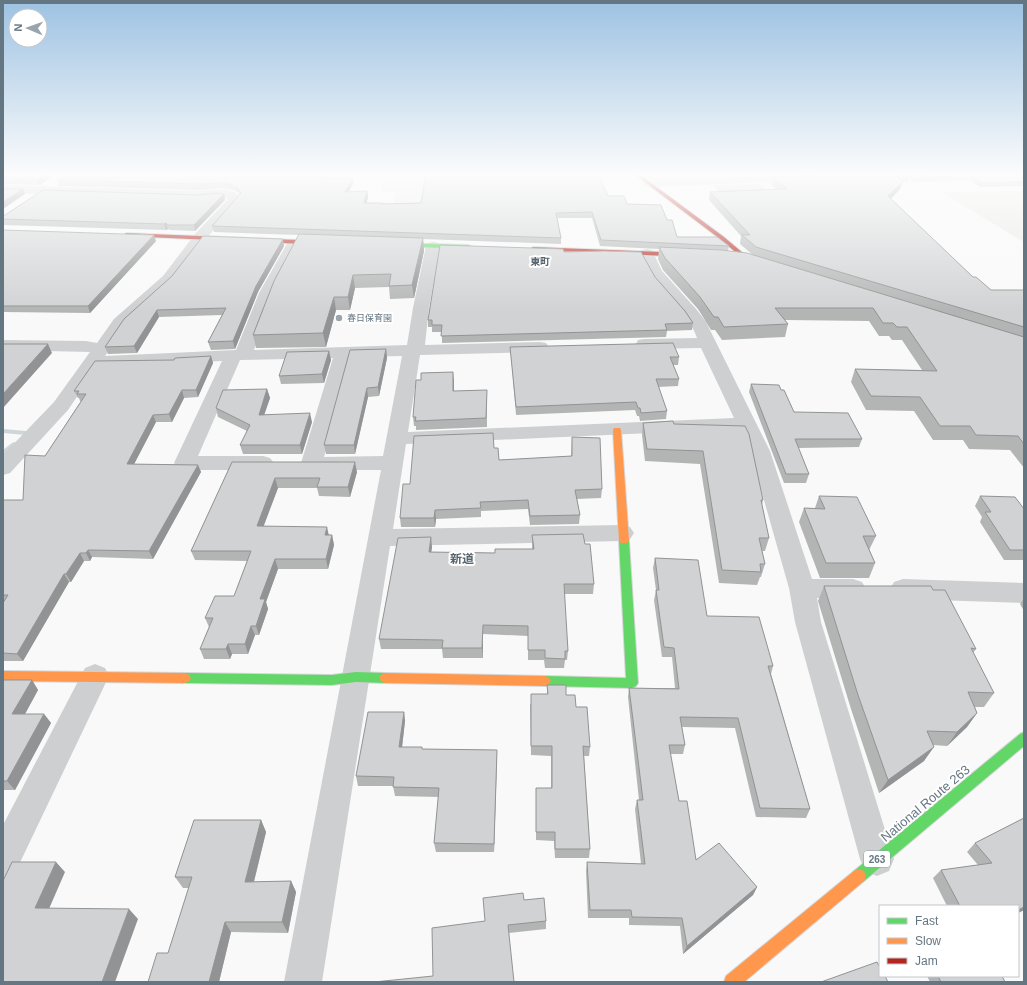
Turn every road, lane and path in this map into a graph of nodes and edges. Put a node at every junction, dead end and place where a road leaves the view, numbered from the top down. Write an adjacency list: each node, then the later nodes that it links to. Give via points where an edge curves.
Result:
1 (215, 220): 4 (street)
2 (697, 220): 13 (main road)
3 (113, 234): 4 (main road)
4 (200, 237): 5 (main road); 19 (street, via 168,279 120,322)
5 (294, 242): 6 (main road); 21 (street)
6 (333, 243)
7 (387, 244): 8 (main road)
8 (433, 246): 9 (main road); 18 (street, via 417,344)
9 (478, 247)
10 (523, 249): 11 (main road)
11 (647, 253): 12 (main road); 14 (street, via 656,272 686,305 704,330)
12 (695, 255)
13 (748, 261)
14 (707, 342): 16 (street); 22 (street)
15 (3, 345): 19 (street)
16 (627, 345)
17 (556, 347): 18 (street)
18 (412, 351): 20 (street); 24 (street)
19 (93, 352): 21 (street); 26 (street, via 61,406)
20 (343, 352): 21 (street); 25 (street)
21 (238, 355): 25 (street, via 185,463)
22 (746, 423): 23 (street); 29 (street, via 762,458)
23 (617, 430): 24 (street); 27 (main road)
24 (395, 450): 25 (street); 28 (street)
25 (296, 463)
26 (3, 468)
27 (622, 533): 28 (street); 33 (main road, via 632,683)
28 (380, 538): 33 (street)
29 (802, 588): 30 (street, via 940,589); 35 (street, via 808,622)
30 (1024, 593)
31 (3, 676): 32 (main road)
32 (95, 676): 33 (main road, via 332,680); 36 (street)
33 (356, 677): 37 (street)
34 (1024, 738): 35 (main road, National Route 263 / 263)
35 (877, 859): 38 (main road, National Route 263 / 263)
36 (3, 861)
37 (303, 982)
38 (732, 982)

